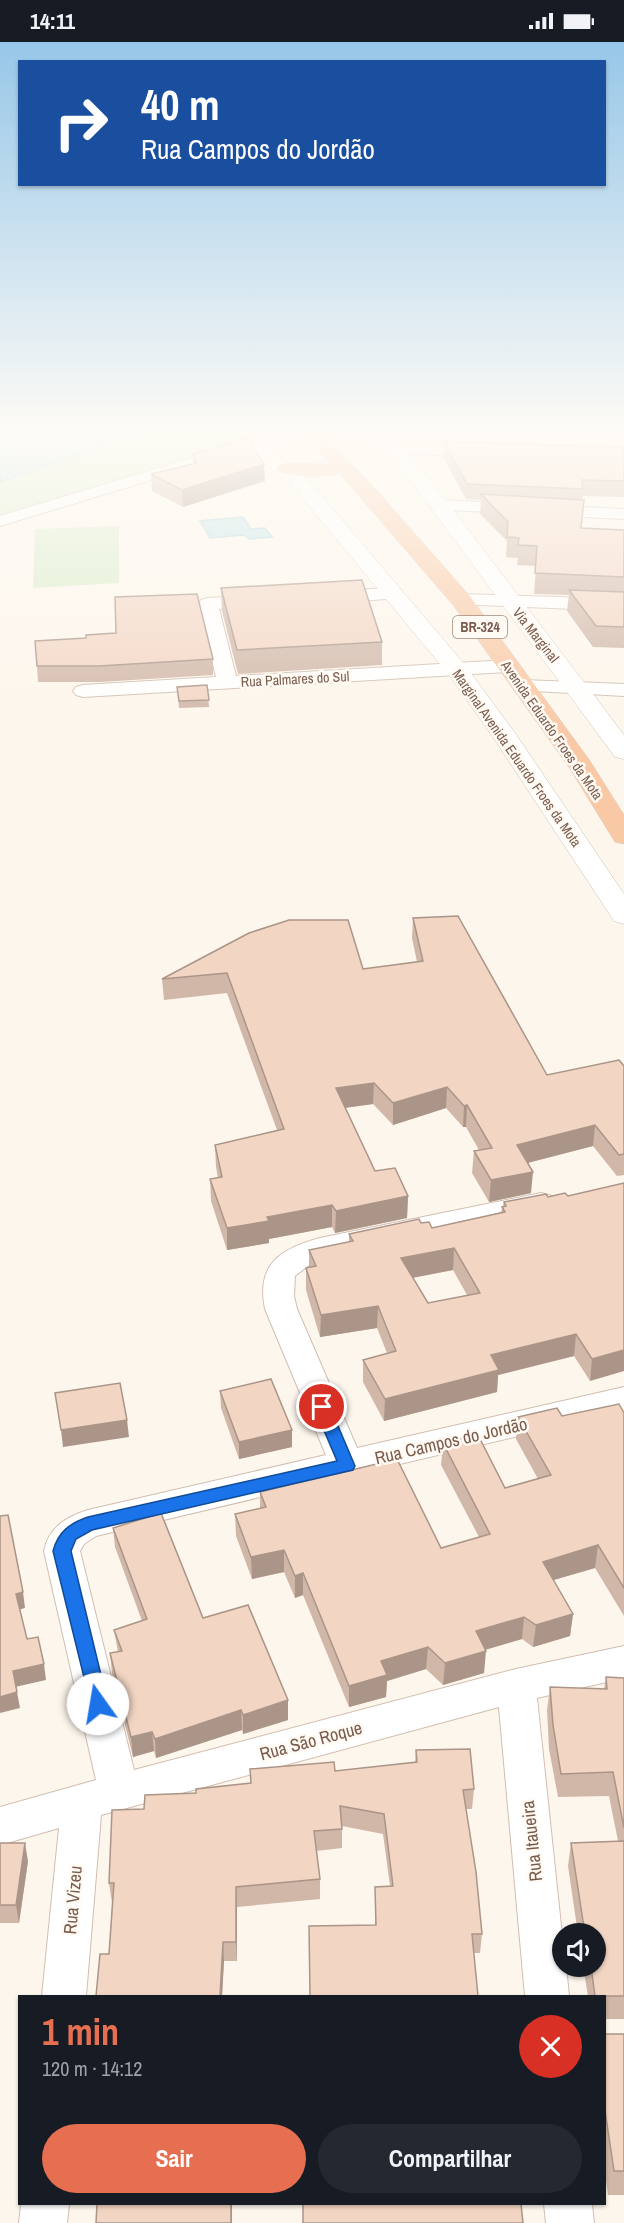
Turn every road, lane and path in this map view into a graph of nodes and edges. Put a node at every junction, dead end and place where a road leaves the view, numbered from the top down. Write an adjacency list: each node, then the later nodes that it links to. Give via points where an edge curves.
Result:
1 (345, 537): 4 (street, Marginal Avenida Eduardo Froes da Mota)
2 (409, 537): 7 (highway, Avenida Eduardo Froes da Mota / BR-324)
3 (462, 537): 8 (street, Via Marginal)
4 (394, 594): 5 (street); 11 (street, Marginal Avenida Eduardo Froes da Mota)
5 (313, 598)
6 (278, 600): 12 (street, via 208,604)
7 (461, 600): 8 (street); 10 (highway, Avenida Eduardo Froes da Mota / BR-324)
8 (509, 600): 9 (street); 14 (street, Via Marginal)
9 (624, 605)
10 (507, 666): 11 (street, Rua Palmares do Sul); 13 (highway, Avenida Eduardo Froes da Mota / BR-324)
11 (457, 669): 12 (street, Rua Palmares do Sul); 19 (street, Marginal Avenida Eduardo Froes da Mota)
12 (228, 683): 16 (street, Rua Palmares do Sul)
13 (523, 686): 14 (street); 18 (highway, Avenida Eduardo Froes da Mota / BR-324, via 581,766)
14 (577, 688): 15 (street); 17 (street, Via Marginal)
15 (624, 690)
16 (83, 691)
17 (624, 752)
18 (624, 836)
19 (624, 915)
20 (566, 1198): 22 (street, via 320,1248 288,1261 277,1285 281,1309)
21 (624, 1399): 22 (street, Rua Campos do Jordão)
22 (347, 1466): 23 (street, Rua Campos do Jordão, via 88,1524)
23 (70, 1534): 26 (street, Rua Vizeu, via 62,1551)
24 (624, 1662): 25 (street, Rua São Roque)
25 (516, 1686): 26 (street, Rua São Roque); 29 (street, Rua Itaueira)
26 (101, 1798): 27 (street, Rua São Roque); 28 (street, Rua Vizeu)
27 (0, 1826)
28 (64, 1995)
29 (547, 1995)
30 (45, 2205): 32 (street)
31 (568, 2205): 33 (street)
32 (44, 2223)
33 (570, 2223)

